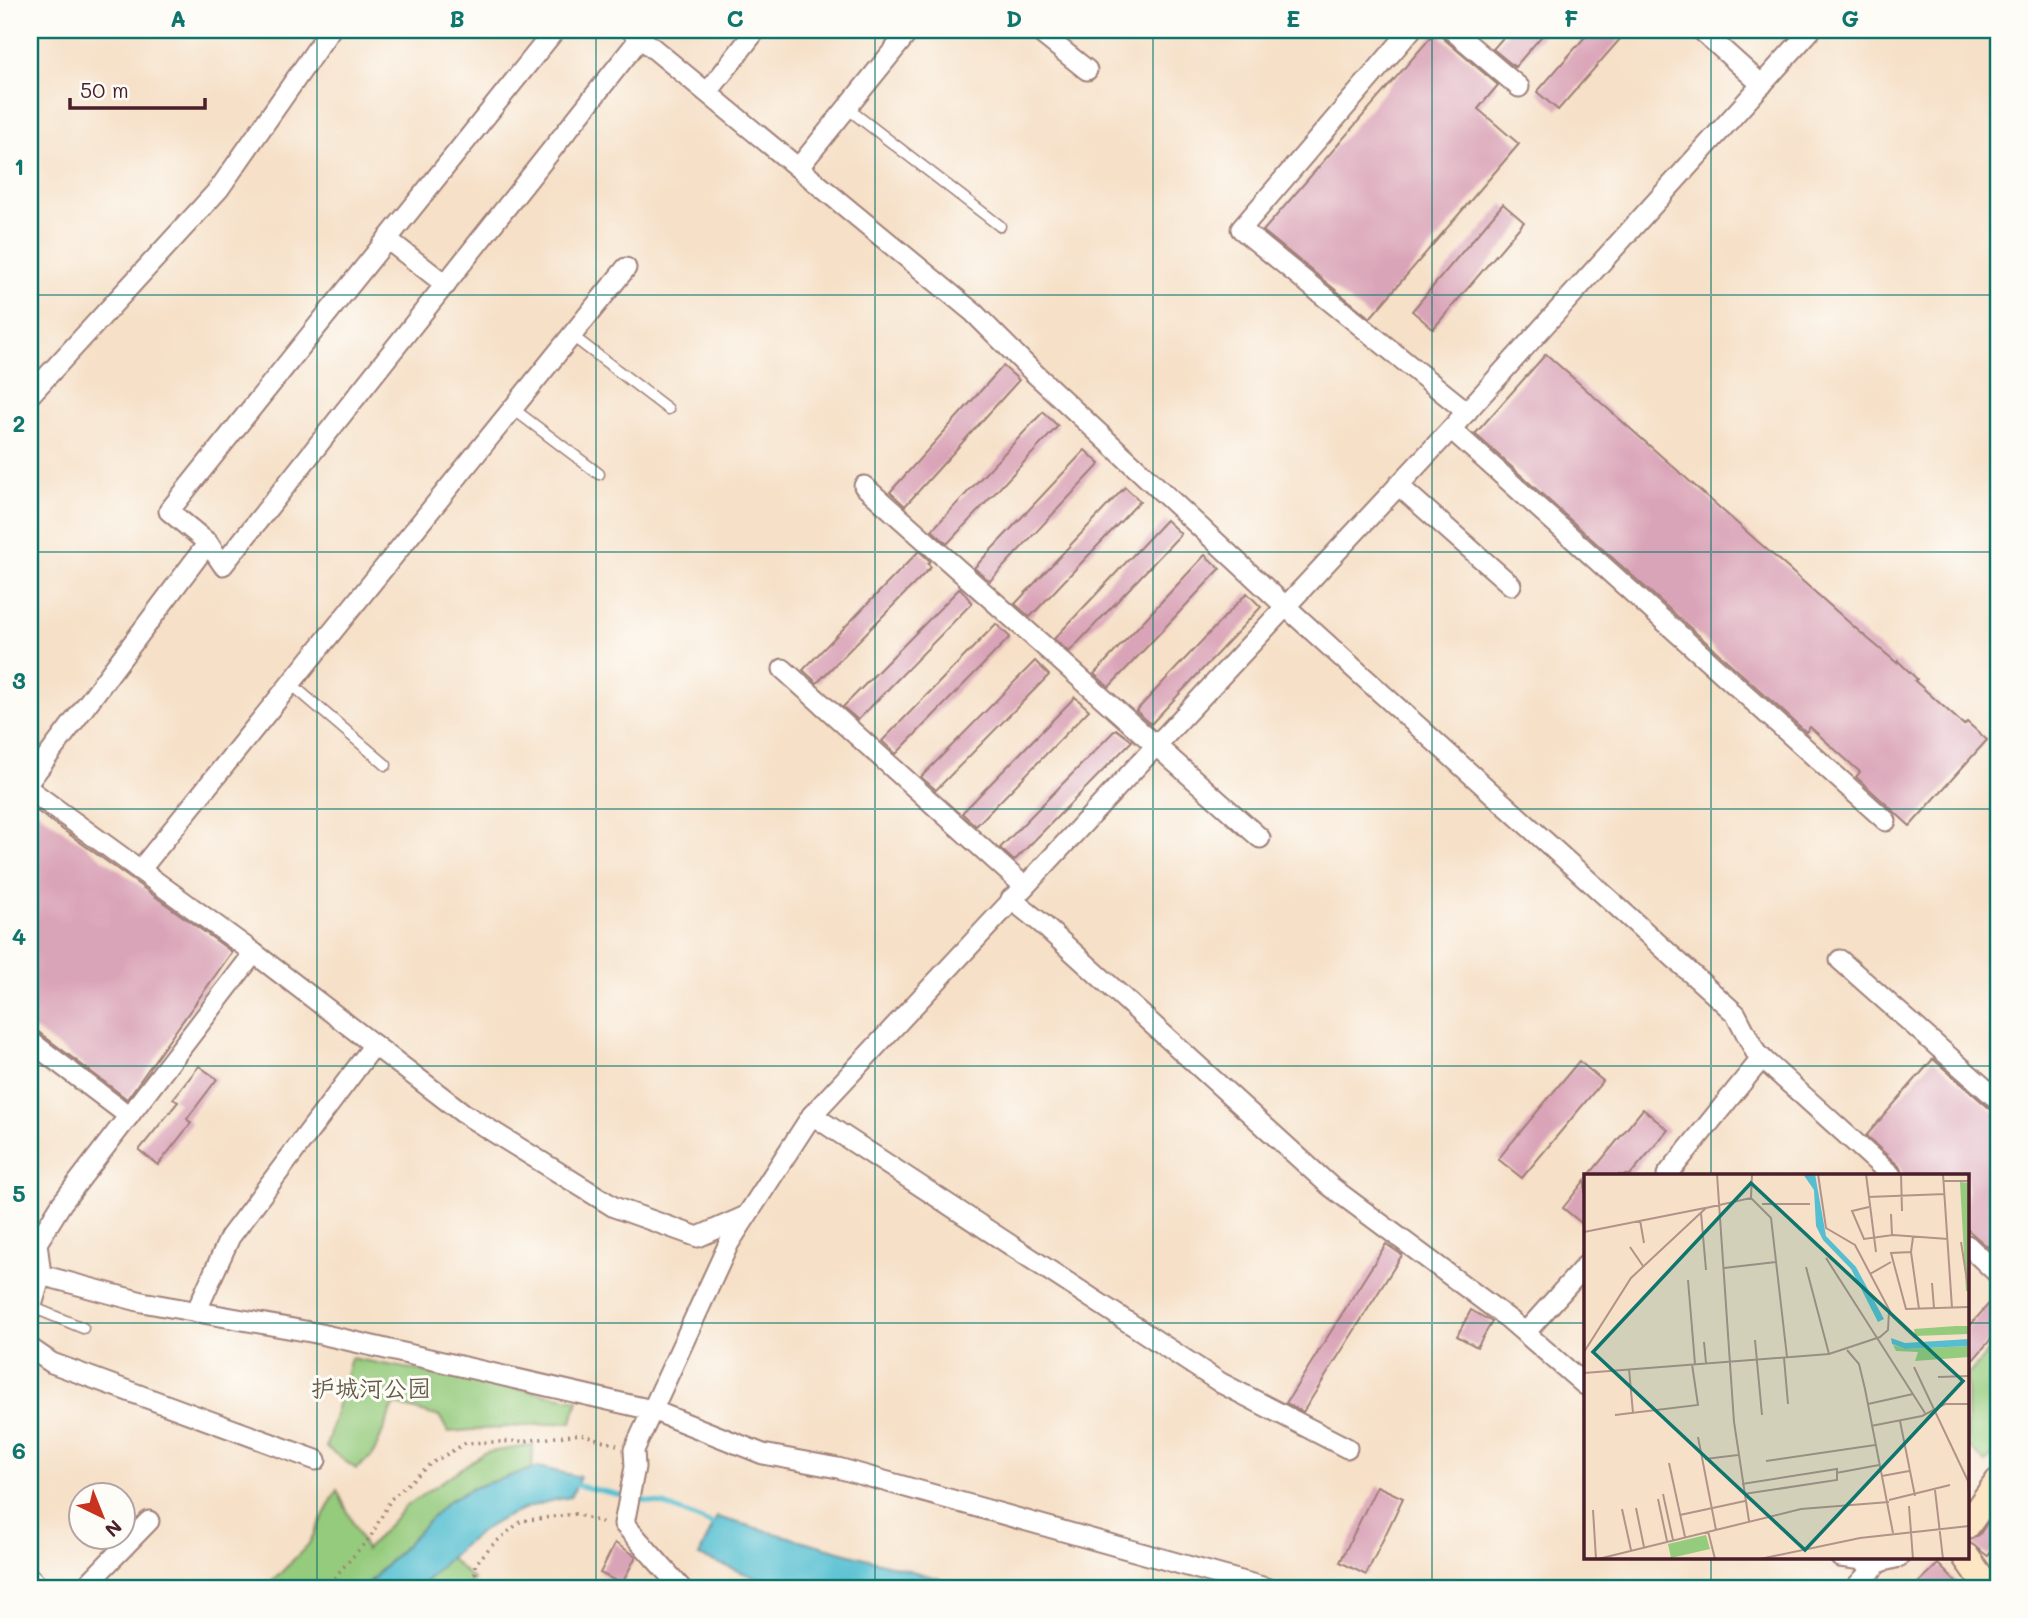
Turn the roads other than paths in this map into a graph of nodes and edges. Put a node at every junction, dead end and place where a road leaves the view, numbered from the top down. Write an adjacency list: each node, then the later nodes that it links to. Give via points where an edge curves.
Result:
1 (330, 30): 22 (street, via 219,188)
2 (555, 30): 18 (street)
3 (756, 30): 14 (street)
4 (910, 30): 15 (street)
5 (1037, 30): 11 (street)
6 (1411, 30): 25 (street, via 1241,229)
7 (1452, 30): 13 (street)
8 (1702, 30): 12 (street)
9 (1811, 30): 12 (street)
10 (636, 33): 14 (street); 20 (street)
11 (1087, 70)
12 (1762, 85): 25 (street)
13 (1519, 87)
14 (708, 92): 16 (street)
15 (847, 108): 16 (street); 17 (lane)
16 (799, 167): 32 (street, via 974,313)
17 (1000, 226)
18 (387, 239): 20 (street); 30 (street, via 169,511)
19 (626, 268): 21 (street)
20 (446, 285): 30 (street, via 223,565)
21 (571, 335): 23 (street); 24 (lane)
22 (30, 395)
23 (512, 408): 27 (lane); 34 (street)
24 (668, 410)
25 (1466, 412): 26 (street)
26 (1451, 429): 28 (street); 39 (street)
27 (599, 474)
28 (1398, 485): 31 (street); 32 (street)
29 (864, 486): 35 (street)
30 (208, 543): 37 (street)
31 (1511, 585)
32 (1285, 606): 35 (street); 47 (street, via 1736,1014)
33 (783, 669): 42 (street)
34 (289, 683): 36 (lane); 41 (street)
35 (1157, 744): 40 (street); 42 (street)
36 (386, 765)
37 (30, 780)
38 (30, 790): 41 (street)
39 (1886, 821)
40 (1260, 838)
41 (140, 870): 43 (street)
42 (1017, 893): 49 (street); 61 (street, via 1052,932 1330,1186)
43 (254, 953): 46 (street); 50 (street)
44 (1840, 960): 48 (street)
45 (30, 1041): 50 (street)
46 (374, 1045): 53 (street, via 463,1113 614,1207 698,1237); 59 (street, via 230,1237)
47 (1762, 1058): 51 (street); 52 (street)
48 (1998, 1100)
49 (812, 1115): 53 (street); 65 (street, via 1221,1383)
50 (129, 1116): 57 (street, via 37,1243)
51 (1668, 1174)
52 (1890, 1174)
53 (746, 1216): 64 (street, via 729,1243)
54 (1968, 1246): 56 (street)
55 (1584, 1267): 61 (street)
56 (1998, 1273)
57 (41, 1275): 58 (street); 59 (street)
58 (31, 1309): 60 (lane)
59 (196, 1312): 64 (street, via 316,1333)
60 (83, 1328)
61 (1525, 1333): 63 (street)
62 (30, 1348): 66 (street, via 52,1363)
63 (1584, 1384)
64 (652, 1410): 77 (street, via 634,1458 627,1527); 78 (street, via 763,1454 838,1468)
65 (1347, 1448)
66 (316, 1460)
67 (1998, 1482): 69 (main road)
68 (149, 1521): 76 (street)
69 (1968, 1524)
70 (1848, 1558): 73 (street)
71 (1895, 1558): 73 (street)
72 (1967, 1558): 80 (main road)
73 (1879, 1562): 79 (street)
74 (30, 1571): 75 (lane)
75 (47, 1588)
76 (85, 1588)
77 (681, 1588)
78 (1266, 1588)
79 (1855, 1588)
80 (1988, 1588)

